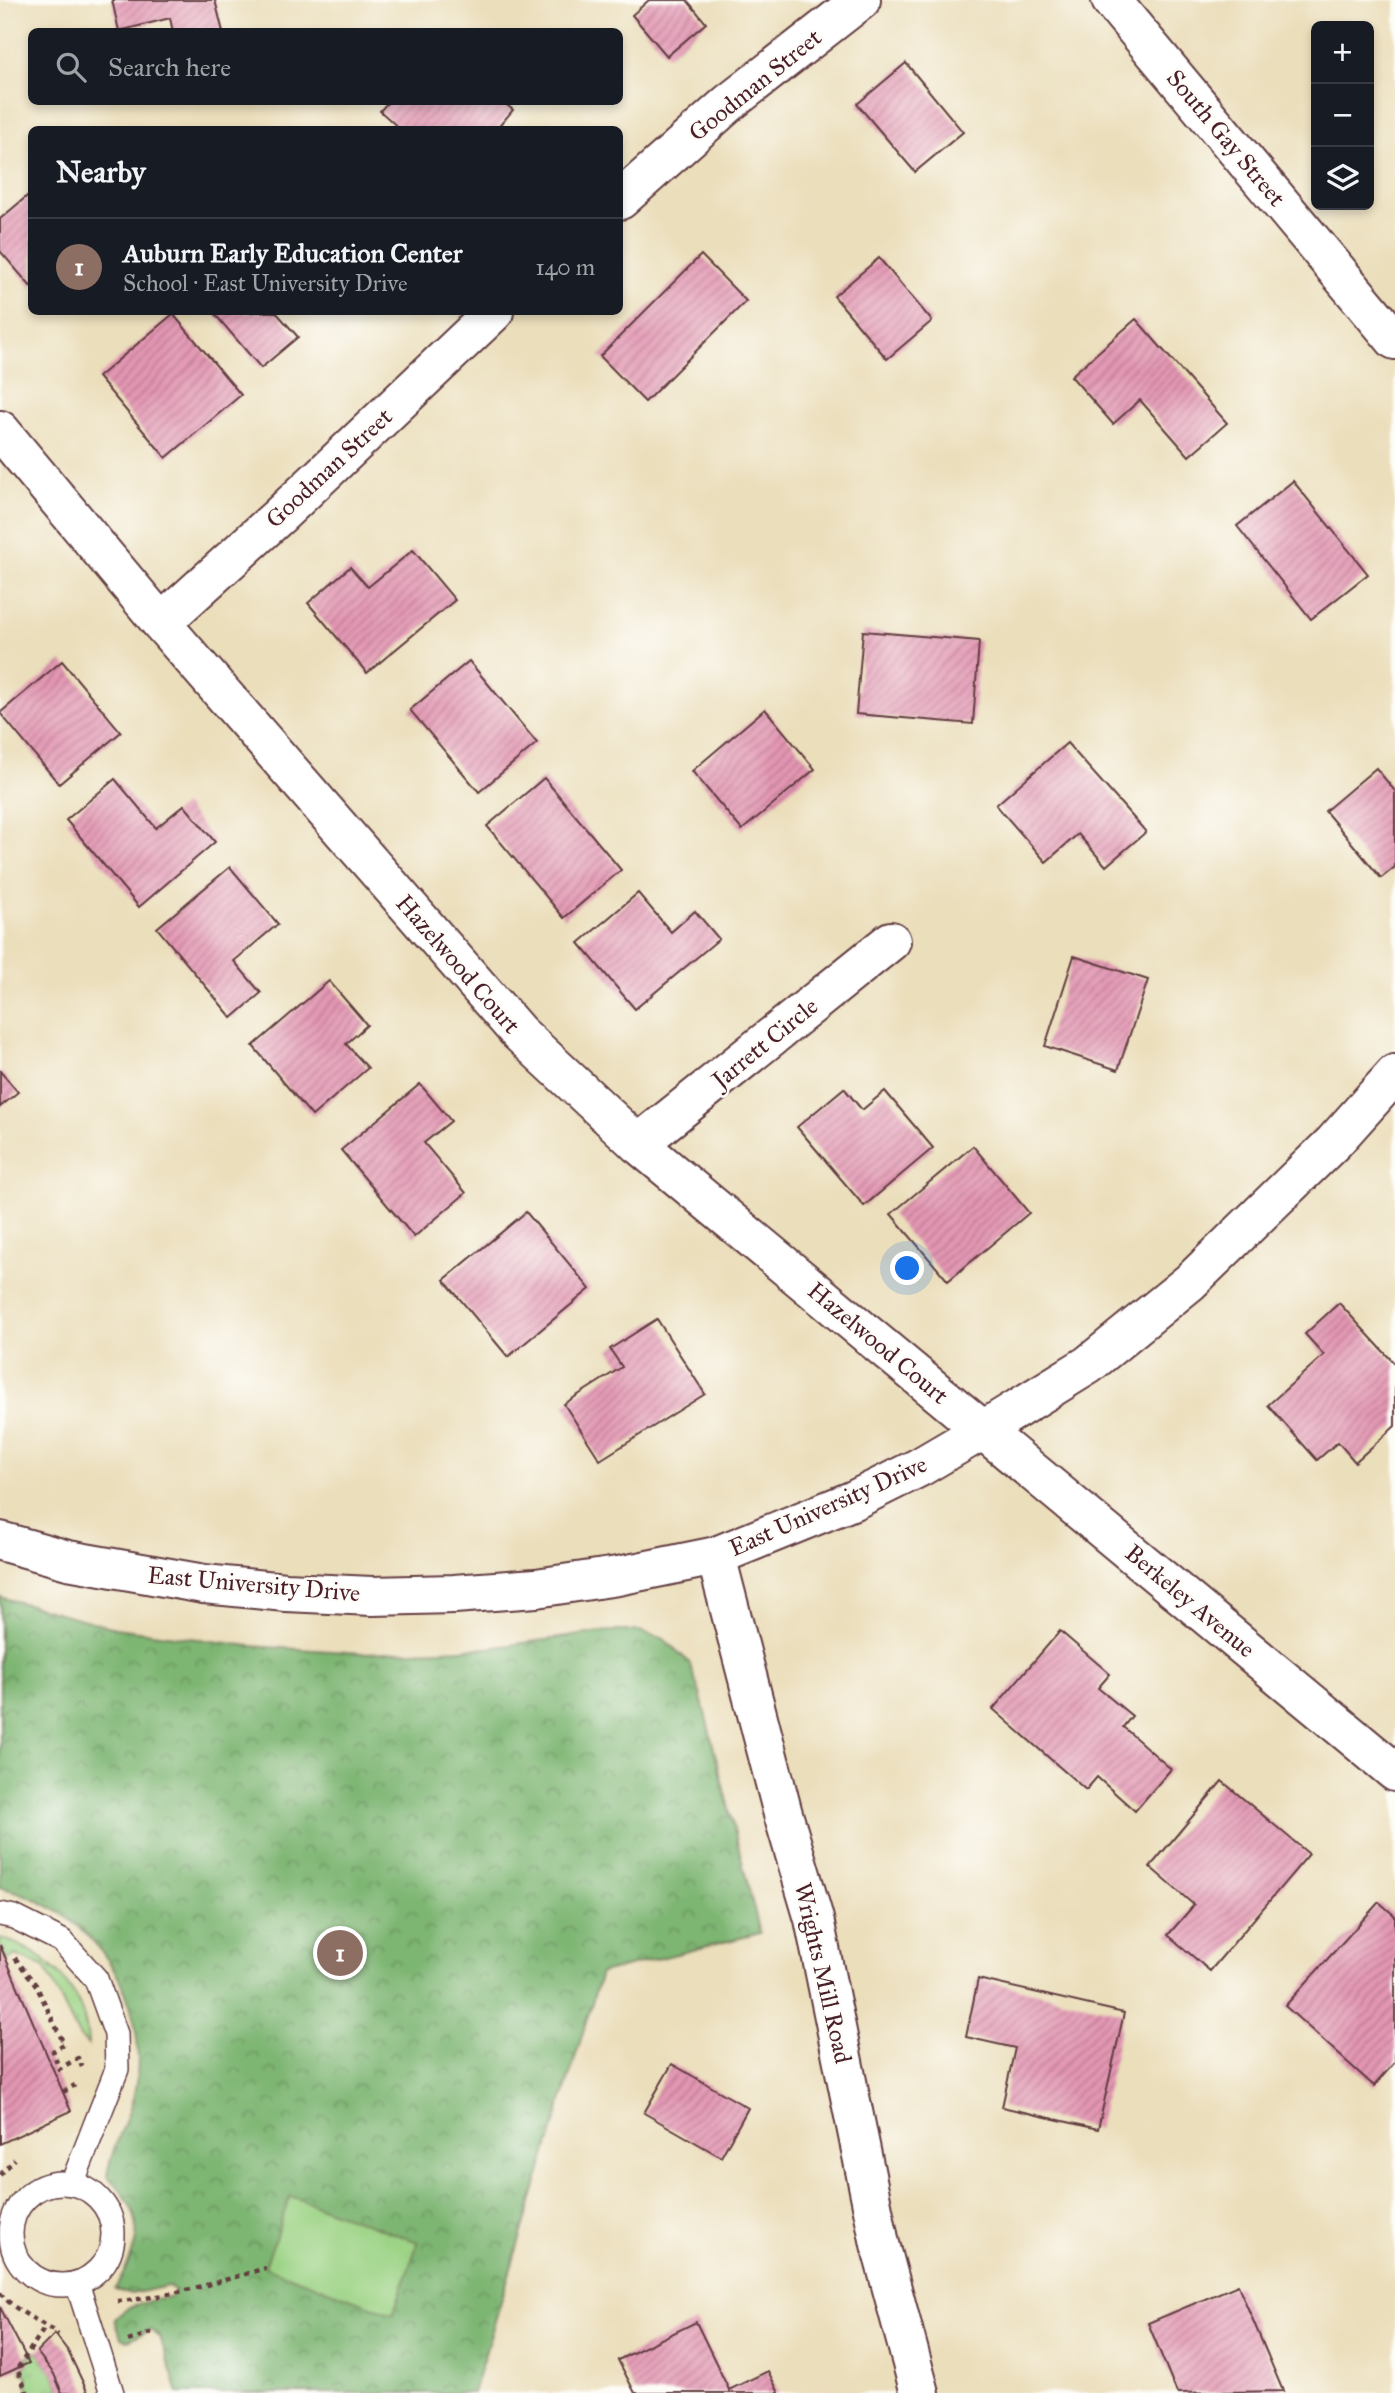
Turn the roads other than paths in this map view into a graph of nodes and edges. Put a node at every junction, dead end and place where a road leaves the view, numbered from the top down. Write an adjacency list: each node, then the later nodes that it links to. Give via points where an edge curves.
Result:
1 (861, 0): 3 (street, Goodman Street, via 729,103)
2 (1111, 0): 5 (street, South Gay Street)
3 (623, 197)
4 (491, 315): 7 (street, Goodman Street)
5 (1395, 340)
6 (0, 430): 7 (street, Hazelwood Court)
7 (161, 623): 10 (street, Hazelwood Court, via 519,1033)
8 (891, 941): 10 (street, Jarrett Circle)
9 (1395, 1074): 11 (street, East University Drive, via 1334,1142 1190,1282 1088,1365)
10 (638, 1144): 11 (street, Hazelwood Court)
11 (983, 1430): 13 (street, East University Drive, via 854,1500); 14 (street, Berkeley Avenue)
12 (0, 1541): 13 (street, East University Drive, via 68,1560 204,1584 372,1596 536,1588)
13 (716, 1556): 19 (street, Wrights Mill Road, via 814,1919 880,2244)
14 (1395, 1772)
15 (0, 1914): 16 (lane, via 62,1941 96,1979 116,2034 117,2069)
16 (72, 2184): 17 (lane, via 101,2201 113,2232 104,2263); 17 (lane, via 55,2183 25,2197 10,2228 11,2245 28,2274 60,2286)
17 (77, 2283): 18 (lane)
18 (112, 2393)
19 (920, 2393)

